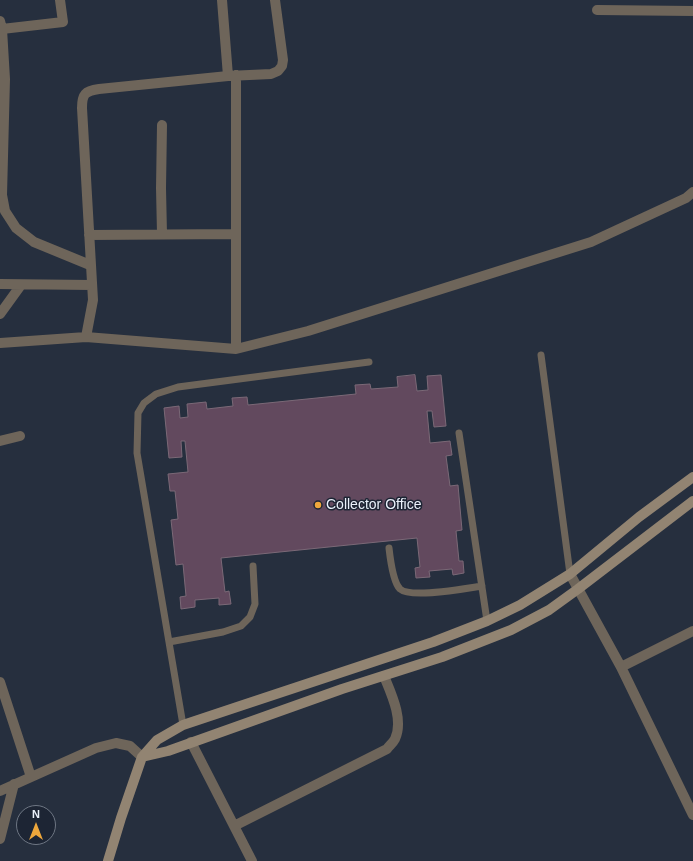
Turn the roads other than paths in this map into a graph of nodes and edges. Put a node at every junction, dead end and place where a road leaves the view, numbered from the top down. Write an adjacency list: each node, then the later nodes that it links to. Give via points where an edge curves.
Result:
1 (60, 0): 6 (street, via 63,22)
2 (222, 0): 7 (street)
3 (275, 0): 7 (street, via 282,66 271,74)
4 (597, 10): 5 (street)
5 (693, 11)
6 (1, 25): 13 (street, via 5,79 2,195 5,211 16,228 34,242)
7 (232, 76): 11 (street); 12 (street, via 90,90 84,94 82,108)
8 (162, 125): 10 (street)
9 (693, 192): 20 (street, via 686,198 591,242 308,331)
10 (162, 234): 11 (street); 12 (street)
11 (236, 234): 20 (street)
12 (90, 235): 13 (street)
13 (90, 265): 16 (street)
14 (0, 284): 15 (street)
15 (21, 285): 16 (street); 17 (street)
16 (92, 285): 18 (street, via 93,300)
17 (0, 314)
18 (86, 337): 19 (street); 20 (street)
19 (0, 343)
20 (236, 349)
21 (541, 355): 30 (lane)
22 (369, 362): 35 (lane, via 178,387 156,394 144,403 138,413 137,453)
23 (459, 433): 31 (lane)
24 (20, 436): 25 (street)
25 (0, 441)
26 (693, 477): 30 (street, via 638,517)
27 (693, 501): 32 (street)
28 (389, 548): 31 (lane, via 394,576 400,588 408,592 437,592)
29 (253, 566): 35 (lane, via 255,604 250,617 241,626 223,632)
30 (570, 574): 32 (street); 33 (street, via 520,605)
31 (482, 586): 33 (lane)
32 (578, 588): 36 (street); 37 (street, via 549,610 511,630)
33 (487, 621): 39 (street, via 433,642)
34 (693, 631): 36 (street)
35 (168, 642): 39 (lane)
36 (621, 667): 45 (street)
37 (384, 676): 40 (street); 46 (street, via 394,698 398,726 395,740 386,749)
38 (0, 682): 42 (street)
39 (182, 725): 41 (street, via 157,740)
40 (191, 742): 41 (street); 46 (street)
41 (142, 757): 42 (street, via 130,746 116,743 96,748); 48 (street)
42 (31, 777): 43 (street)
43 (14, 784): 44 (street); 47 (street)
44 (0, 791)
45 (692, 812)
46 (234, 826): 49 (street)
47 (0, 839)
48 (108, 861)
49 (252, 861)

